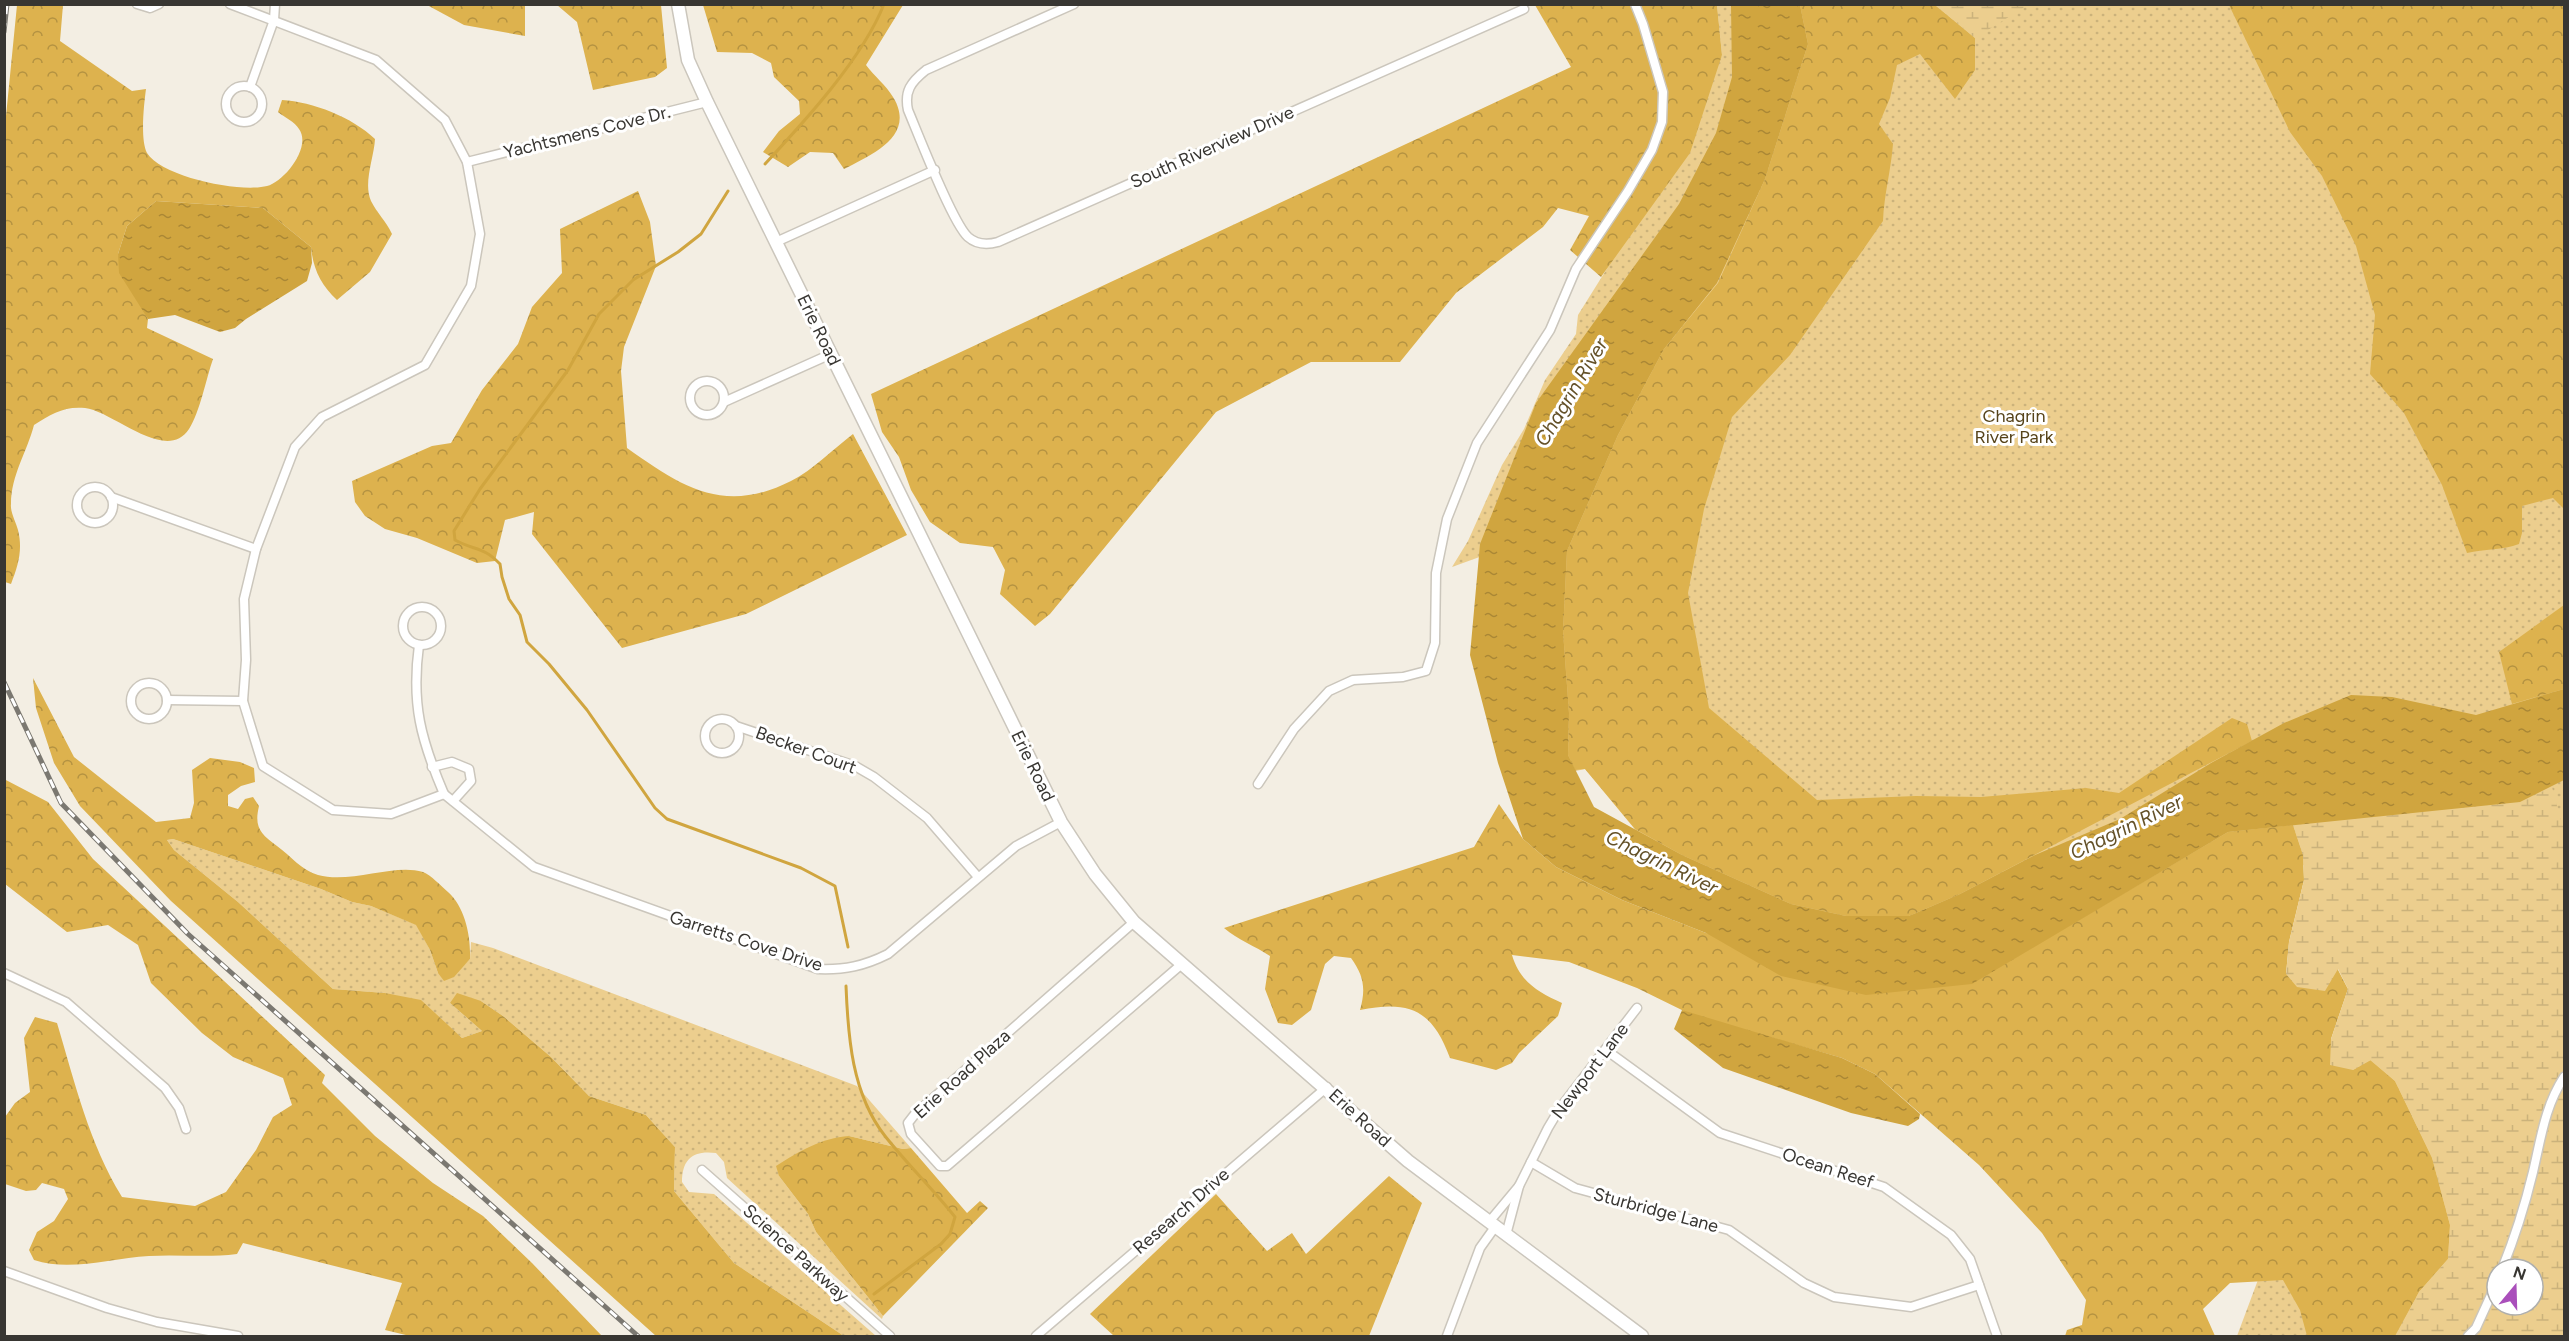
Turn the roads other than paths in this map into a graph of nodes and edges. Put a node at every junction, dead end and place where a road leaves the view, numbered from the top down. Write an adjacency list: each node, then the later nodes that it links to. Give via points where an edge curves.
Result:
1 (138, 4): 2 (street, via 150,8)
2 (159, 4)
3 (230, 4): 9 (street)
4 (274, 4): 9 (street)
5 (678, 4): 11 (street, Erie Road, via 688,60)
6 (1074, 4): 13 (street, South Riverview Drive, via 926,70 915,79 906,99 908,110)
7 (1635, 4): 24 (street, via 1663,93 1662,122 1652,150 1576,269 1550,330 1478,443 1447,519 1436,573 1435,643 1426,671 1403,677 1353,680 1329,690 1294,729)
8 (1524, 9): 13 (street, South Riverview Drive, via 998,242 976,243 967,236)
9 (274, 20): 10 (street); 12 (street, via 376,60 445,120)
10 (250, 87): 10 (street, via 232,90 226,99 228,112 237,121 248,122 259,114 262,101)
11 (707, 102): 12 (street, Yachtsmens Cove Dr.); 14 (street, Erie Road)
12 (467, 162): 18 (street, via 480,234 471,286 425,365 322,417 296,447)
13 (935, 170): 14 (street)
14 (776, 242): 15 (street, Erie Road)
15 (831, 354): 16 (street); 27 (street, Erie Road)
16 (724, 402): 16 (street, via 713,414 702,415 692,408 690,391 698,382 709,380 720,386)
17 (111, 497): 17 (street, via 97,487 85,490 78,499 78,511 85,520 102,522 111,514); 18 (street)
18 (256, 549): 21 (street, via 244,599)
19 (419, 645): 19 (street, via 405,633 404,621 412,611 424,608 439,617 441,629 431,643); 23 (street, via 419,727)
20 (167, 700): 20 (street, via 162,689 152,683 141,685 131,699 138,715 149,719 164,711); 21 (street)
21 (243, 701): 25 (street, via 263,766 333,810 391,814)
22 (736, 726): 22 (street, Becker Court, via 727,720 712,722 705,736 708,747 718,753 730,752 740,737); 28 (street, Becker Court, via 855,766 874,777 927,818)
23 (432, 767): 25 (street); 26 (street, via 452,762 469,769 471,781)
24 (1258, 784)
25 (444, 794): 26 (street, Garretts Cove Drive)
26 (453, 801): 28 (street, Garretts Cove Drive, via 534,867 818,969 865,966 888,954)
27 (1061, 822): 28 (street, Garretts Cove Drive, via 1016,846); 29 (street, Erie Road, via 1095,874)
28 (978, 877)
29 (1134, 922): 30 (street, Erie Road); 30 (street, Erie Road Plaza, via 915,1114 909,1123 910,1134 940,1166 947,1166)
30 (1183, 963): 35 (street, Erie Road)
31 (4, 973): 36 (street, via 66,1002 165,1088 179,1108)
32 (1637, 1008): 33 (street, Newport Lane)
33 (1606, 1050): 37 (street, Newport Lane, via 1560,1108); 43 (street, Ocean Reef, via 1720,1133 1884,1187 1963,1246)
34 (2565, 1077): 41 (street, via 2553,1093 2523,1213)
35 (1327, 1087): 40 (street, Erie Road, via 1408,1161); 47 (street, Research Drive)
36 (186, 1129)
37 (1532, 1162): 39 (street, Newport Lane); 43 (street, Sturbridge Lane, via 1575,1188 1730,1230 1804,1283 1833,1297 1911,1307)
38 (702, 1170): 46 (street, Science Parkway)
39 (1519, 1186): 40 (street); 40 (street, Newport Lane)
40 (1497, 1228): 48 (street, via 1480,1248); 49 (street, Erie Road)
41 (2506, 1257)
42 (4, 1271): 45 (street, via 127,1314)
43 (1979, 1285): 50 (street, Ocean Reef)
44 (2485, 1308): 51 (street)
45 (238, 1336)
46 (890, 1336)
47 (1036, 1336)
48 (1447, 1336)
49 (1642, 1336)
50 (1997, 1336)
51 (2468, 1336)

